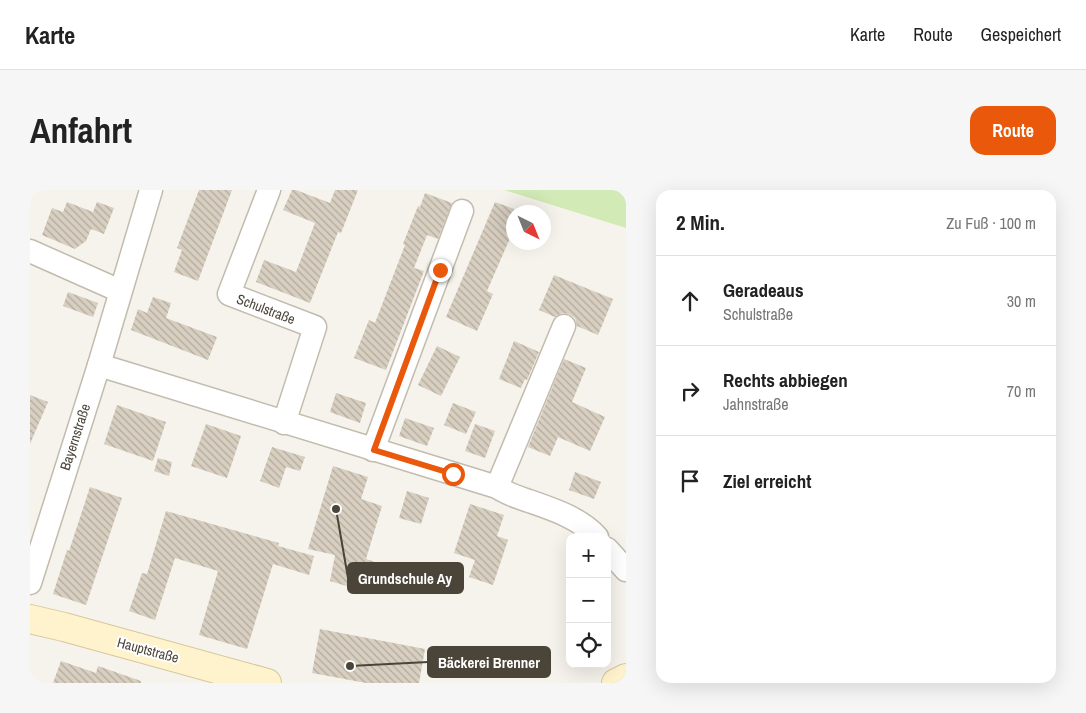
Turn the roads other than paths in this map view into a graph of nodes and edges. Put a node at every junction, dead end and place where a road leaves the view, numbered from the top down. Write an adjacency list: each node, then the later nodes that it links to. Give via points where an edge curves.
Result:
1 (151, 190): 5 (street, Bayernstraße)
2 (269, 190): 8 (street, Schulstraße, via 229,294 315,327)
3 (462, 211): 9 (street)
4 (30, 251): 5 (street)
5 (120, 291): 7 (street, Bayernstraße)
6 (564, 326): 10 (street)
7 (98, 365): 8 (street); 14 (street, Bayernstraße)
8 (284, 423): 9 (street)
9 (374, 450): 10 (street)
10 (497, 487): 11 (street, via 505,493 549,508)
11 (593, 533)
12 (611, 553): 13 (street)
13 (626, 570)
14 (30, 583)
15 (32, 625): 17 (main road, Hauptstraße, via 79,631)
16 (626, 678): 18 (main road)
17 (267, 683)
18 (616, 683)

